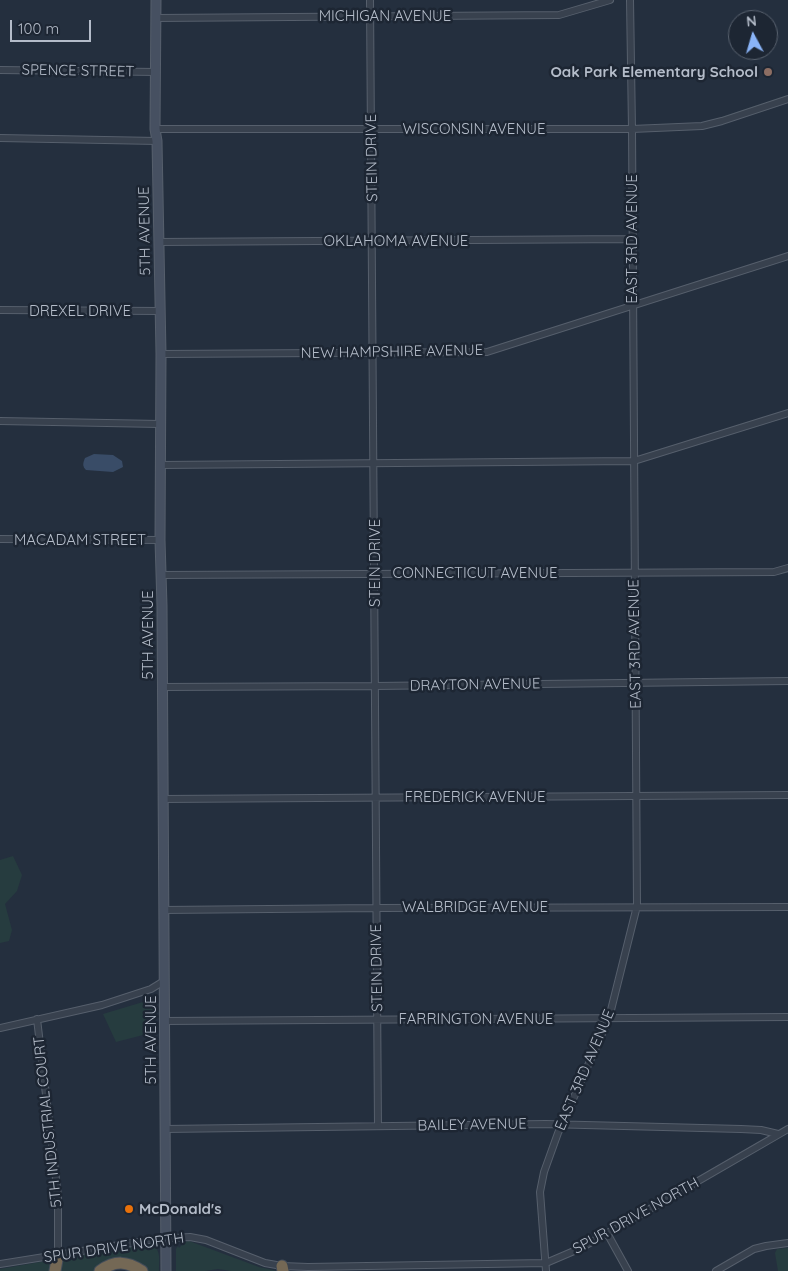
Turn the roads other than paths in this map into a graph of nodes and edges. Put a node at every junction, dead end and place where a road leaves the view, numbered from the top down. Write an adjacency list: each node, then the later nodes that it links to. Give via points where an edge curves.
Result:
1 (156, 0): 6 (main road, 5TH AVENUE)
2 (370, 0): 5 (street, STEIN DRIVE)
3 (610, 0): 5 (street, MICHIGAN AVENUE, via 559,15)
4 (630, 0): 11 (street, EAST 3RD AVENUE)
5 (371, 16): 6 (street, MICHIGAN AVENUE); 10 (street, STEIN DRIVE)
6 (157, 18): 8 (main road, 5TH AVENUE)
7 (0, 70): 8 (street, SPENCE STREET)
8 (156, 72): 12 (main road, 5TH AVENUE)
9 (788, 99): 11 (street, WISCONSIN AVENUE, via 702,126)
10 (372, 129): 11 (street, WISCONSIN AVENUE); 12 (street, WISCONSIN AVENUE); 16 (street, STEIN DRIVE)
11 (632, 129): 15 (street, EAST 3RD AVENUE)
12 (155, 130): 14 (main road, 5TH AVENUE)
13 (0, 138): 14 (street)
14 (158, 141): 17 (main road, 5TH AVENUE)
15 (632, 239): 16 (street, OKLAHOMA AVENUE); 19 (street, EAST 3RD AVENUE)
16 (373, 241): 17 (street, OKLAHOMA AVENUE); 22 (street, STEIN DRIVE)
17 (159, 242): 21 (main road, 5TH AVENUE)
18 (788, 256): 19 (street, NEW HAMPSHIRE AVENUE)
19 (633, 307): 22 (street, NEW HAMPSHIRE AVENUE, via 487,352); 27 (street, EAST 3RD AVENUE)
20 (0, 310): 21 (street, DREXEL DRIVE)
21 (160, 311): 23 (main road, 5TH AVENUE)
22 (373, 353): 23 (street, NEW HAMPSHIRE AVENUE); 28 (street, STEIN DRIVE)
23 (161, 354): 26 (main road, 5TH AVENUE)
24 (788, 413): 27 (street)
25 (0, 421): 26 (street)
26 (160, 424): 29 (main road, 5TH AVENUE)
27 (634, 461): 28 (street); 33 (street, EAST 3RD AVENUE)
28 (374, 463): 29 (street); 34 (street, STEIN DRIVE)
29 (160, 465): 31 (main road, 5TH AVENUE)
30 (0, 539): 31 (street, MACADAM STREET)
31 (160, 540): 35 (main road, 5TH AVENUE)
32 (788, 568): 33 (street, CONNECTICUT AVENUE, via 774,572)
33 (635, 573): 34 (street, CONNECTICUT AVENUE); 37 (street, EAST 3RD AVENUE)
34 (375, 574): 35 (street, CONNECTICUT AVENUE); 38 (street, STEIN DRIVE)
35 (161, 575): 39 (main road, 5TH AVENUE)
36 (788, 681): 37 (street, DRAYTON AVENUE)
37 (636, 683): 38 (street, DRAYTON AVENUE); 41 (street, EAST 3RD AVENUE)
38 (375, 686): 39 (street, DRAYTON AVENUE); 42 (street, STEIN DRIVE)
39 (162, 687): 43 (main road, 5TH AVENUE)
40 (788, 795): 41 (street, FREDERICK AVENUE)
41 (636, 796): 42 (street, FREDERICK AVENUE); 44 (street, EAST 3RD AVENUE)
42 (376, 798): 43 (street, FREDERICK AVENUE); 46 (street, STEIN DRIVE)
43 (162, 799): 47 (main road, 5TH AVENUE)
44 (637, 906): 45 (street, WALBRIDGE AVENUE); 46 (street, WALBRIDGE AVENUE); 50 (street, EAST 3RD AVENUE)
45 (788, 906)
46 (376, 908): 47 (street, WALBRIDGE AVENUE); 52 (street, STEIN DRIVE)
47 (163, 910): 48 (main road, 5TH AVENUE)
48 (164, 981): 51 (street, 5TH INDUSTRIAL COURT, via 151,989 102,1005); 53 (main road, 5TH AVENUE)
49 (788, 1017): 50 (street, FARRINGTON AVENUE)
50 (609, 1018): 52 (street, FARRINGTON AVENUE); 55 (street, EAST 3RD AVENUE)
51 (37, 1020): 54 (street, 5TH INDUSTRIAL COURT); 63 (street, 5TH INDUSTRIAL COURT, via 58,1196)
52 (378, 1020): 53 (street, FARRINGTON AVENUE); 56 (street, STEIN DRIVE)
53 (164, 1021): 57 (main road, 5TH AVENUE)
54 (0, 1028)
55 (562, 1124): 56 (street, BAILEY AVENUE); 59 (street, BAILEY AVENUE, via 741,1129); 64 (street, EAST 3RD AVENUE, via 540,1192)
56 (378, 1126): 57 (street, BAILEY AVENUE)
57 (165, 1129): 61 (main road, 5TH AVENUE)
58 (788, 1129): 59 (street, SPUR DRIVE NORTH)
59 (778, 1134): 60 (street, SPUR DRIVE NORTH)
60 (607, 1234): 64 (street, SPUR DRIVE NORTH); 72 (street)
61 (166, 1237): 63 (street, SPUR DRIVE NORTH); 66 (street, SPUR DRIVE NORTH, via 206,1240); 70 (main road, 5TH AVENUE)
62 (788, 1243): 73 (street, via 754,1250)
63 (58, 1254): 65 (street, SPUR DRIVE NORTH); 67 (highway)
64 (546, 1263): 66 (street, SPUR DRIVE NORTH); 71 (street, EAST 3RD AVENUE)
65 (0, 1264)
66 (282, 1268)
67 (55, 1271)
68 (100, 1271): 69 (highway, via 110,1264 121,1263)
69 (142, 1271)
70 (166, 1271)
71 (546, 1271)
72 (628, 1271)
73 (716, 1271)

